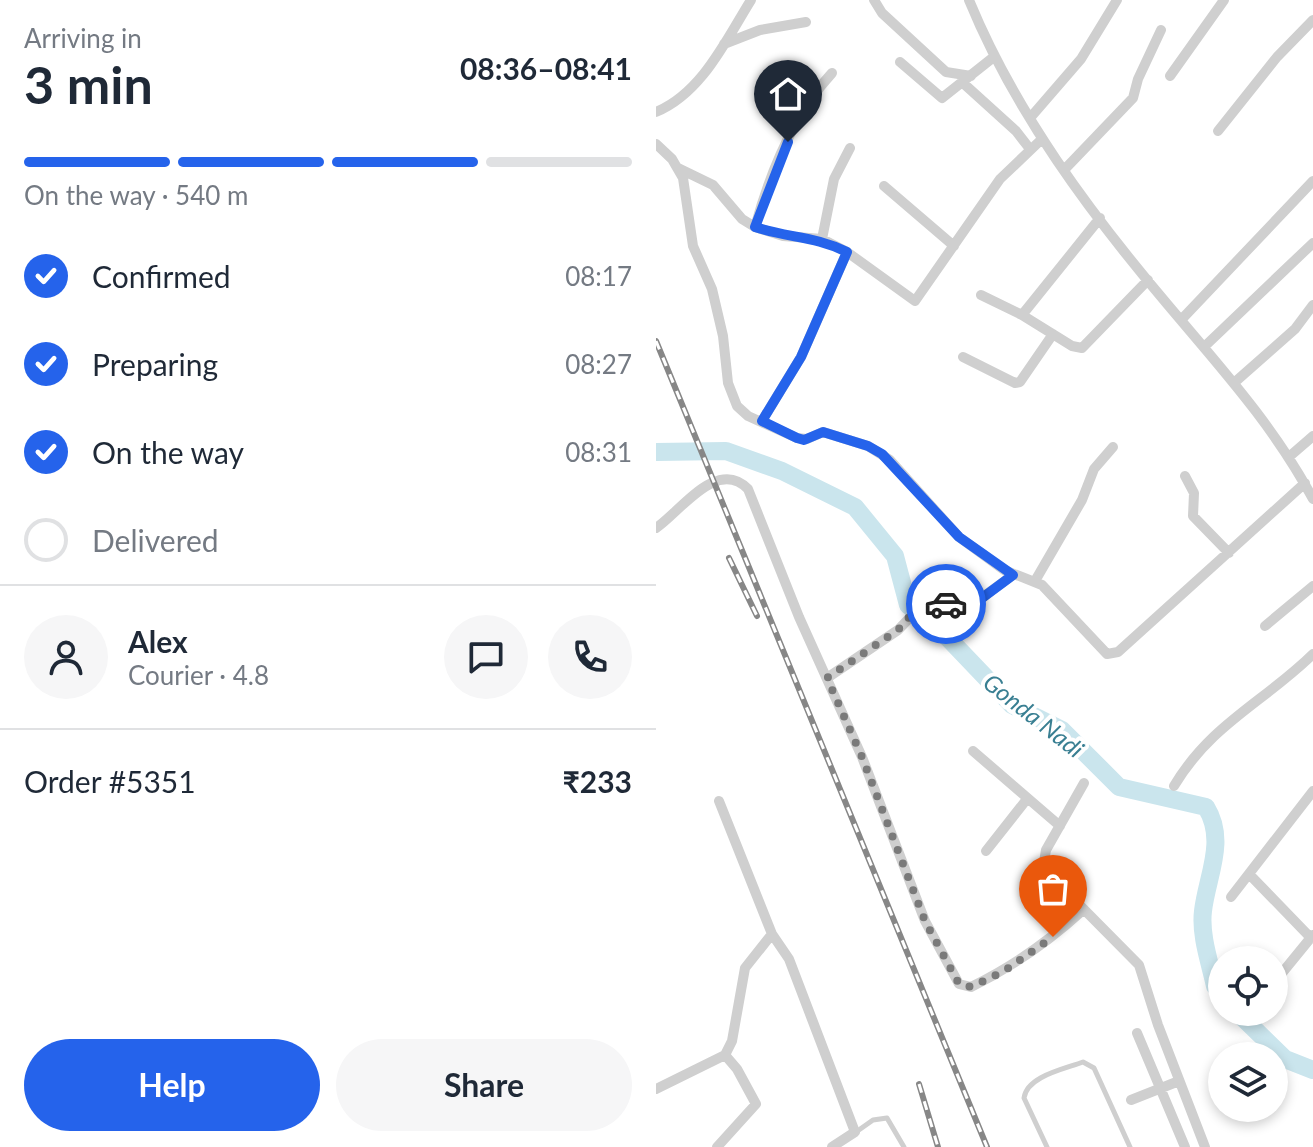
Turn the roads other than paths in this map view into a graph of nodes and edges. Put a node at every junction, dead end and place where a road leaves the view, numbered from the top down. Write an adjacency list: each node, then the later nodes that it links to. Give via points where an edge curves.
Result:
1 (751, 0): 9 (street)
2 (874, 0): 14 (street, via 946,72)
3 (969, 0): 10 (street)
4 (1117, 0): 16 (street, via 1081,59)
5 (1224, 0): 13 (street)
6 (1313, 20): 17 (street)
7 (806, 22): 9 (street, via 760,30)
8 (1161, 30): 23 (street, via 1133,98)
9 (724, 44): 15 (street, via 687,92)
10 (995, 56): 14 (street); 16 (street)
11 (900, 62): 14 (street, via 942,98)
12 (832, 73): 27 (street, via 805,106)
13 (1170, 76)
14 (967, 80): 21 (street)
15 (656, 112)
16 (1030, 118): 18 (street)
17 (1218, 131)
18 (1042, 139): 21 (street); 23 (street)
19 (656, 144): 22 (street)
20 (850, 148): 28 (street, via 834,179)
21 (1030, 149): 30 (street, via 1000,179)
22 (678, 168): 27 (street, via 713,185); 41 (street, via 692,219 693,246 712,289 723,336 728,383 742,412)
23 (1064, 170): 26 (street)
24 (1313, 181): 36 (street)
25 (884, 186): 30 (street)
26 (1100, 218): 32 (street); 35 (street)
27 (755, 227): 28 (street)
28 (822, 239): 31 (street)
29 (1313, 243): 38 (street)
30 (954, 246): 31 (street, via 915,301)
31 (847, 252): 41 (street, via 801,357)
32 (1148, 280): 36 (street); 37 (street, via 1082,348)
33 (981, 295): 35 (street)
34 (1313, 305): 40 (street, via 1295,329)
35 (1022, 315): 37 (street)
36 (1181, 320): 38 (street)
37 (1053, 334): 39 (street, via 1020,382)
38 (1204, 347): 40 (street)
39 (963, 357)
40 (1235, 382): 44 (street)
41 (762, 421): 50 (street, via 804,440 823,432 882,454 959,537)
42 (1313, 436): 44 (street)
43 (1113, 447): 51 (street, via 1094,469)
44 (1290, 456): 46 (street)
45 (1185, 476): 49 (street, via 1194,493 1197,523)
46 (1305, 483): 47 (street); 49 (street)
47 (1313, 499)
48 (656, 528): 55 (street, via 704,486 724,479 744,484)
49 (1229, 553): 51 (street, via 1112,655 1102,651)
50 (1013, 575): 51 (street); 55 (street, via 969,607 931,602)
51 (1035, 581)
52 (1313, 586): 53 (street)
53 (1265, 626)
54 (1313, 654): 58 (street, via 1222,729)
55 (827, 678): 66 (street, via 925,921 959,984 971,987 1004,971 1042,947)
56 (973, 751): 60 (street)
57 (1084, 783): 62 (street)
58 (1174, 786)
59 (1313, 791): 64 (street)
60 (1027, 799): 62 (street); 63 (street)
61 (719, 801): 67 (street)
62 (1060, 826): 66 (street, via 1043,868)
63 (986, 851)
64 (1249, 874): 65 (street); 68 (street)
65 (1231, 897)
66 (1083, 910): 72 (street, via 1139,965)
67 (772, 934): 71 (street, via 745,968); 76 (street, via 789,959)
68 (1312, 936): 69 (street)
69 (1288, 966)
70 (1137, 1033): 74 (street)
71 (725, 1055): 73 (street); 77 (street, via 756,1104)
72 (1179, 1081): 74 (street); 83 (street)
73 (656, 1089)
74 (1160, 1089): 75 (street); 82 (street)
75 (1131, 1100)
76 (855, 1132): 78 (street); 79 (lane, via 887,1118)
77 (717, 1147)
78 (832, 1147)
79 (904, 1147)
80 (1047, 1147): 81 (lane, via 1024,1098 1026,1090 1033,1082 1083,1062 1094,1068)
81 (1130, 1147)
82 (1185, 1147)
83 (1205, 1147)

